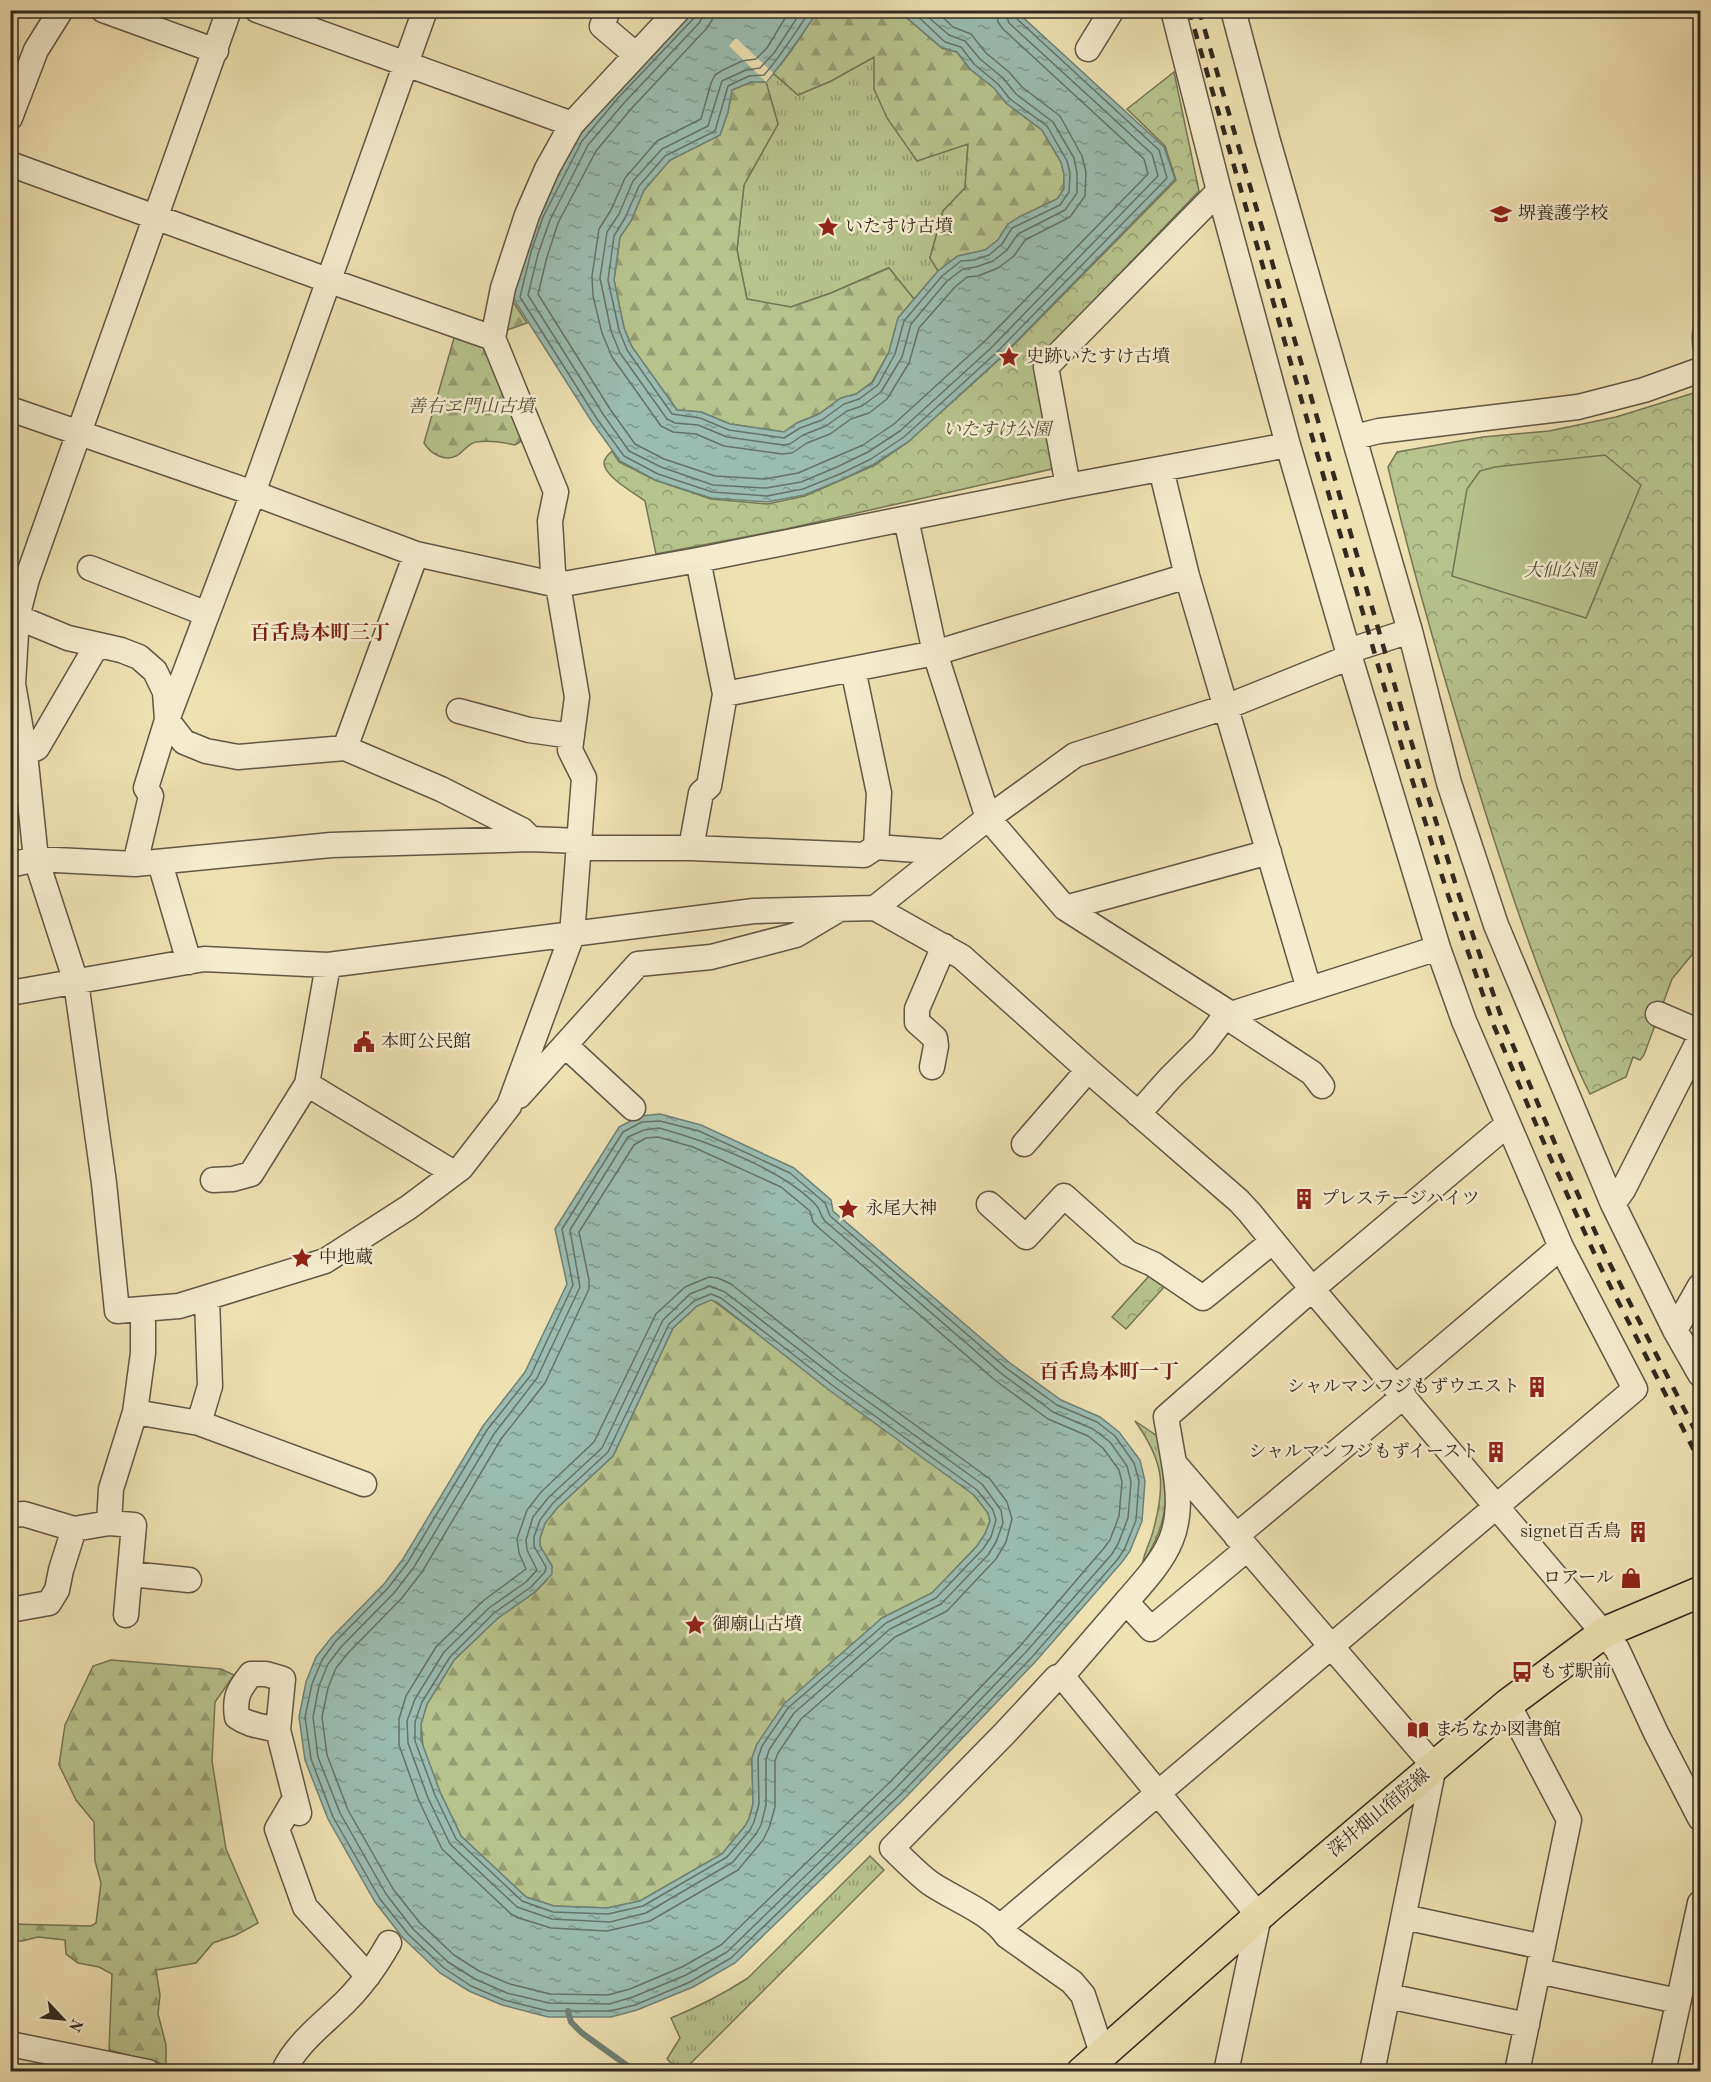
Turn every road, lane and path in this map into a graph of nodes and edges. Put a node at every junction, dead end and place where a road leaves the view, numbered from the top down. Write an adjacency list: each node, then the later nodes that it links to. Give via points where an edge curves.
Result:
1 (61, 10): 15 (street, via 36,50)
2 (103, 10): 12 (street)
3 (229, 10): 12 (street)
4 (257, 10): 14 (street)
5 (425, 10): 14 (street)
6 (608, 10): 13 (street, via 602,26)
7 (678, 10): 13 (street)
8 (1112, 10): 11 (street)
9 (1173, 10): 18 (street)
10 (1233, 10): 25 (street)
11 (1088, 50)
12 (216, 51): 19 (street)
13 (636, 55): 16 (street)
14 (406, 65): 16 (street); 20 (street)
15 (10, 118)
16 (572, 124): 21 (street, via 524,223 503,288)
17 (10, 164): 19 (street)
18 (1219, 191): 26 (street); 28 (street, via 1046,367)
19 (156, 217): 20 (street); 24 (street)
20 (330, 281): 21 (street); 29 (street)
21 (493, 338): 36 (street, via 556,492 550,521 553,572)
22 (1701, 370): 25 (street, via 1578,407)
23 (10, 409): 24 (street)
24 (79, 433): 29 (street); 34 (street)
25 (1355, 437): 39 (street)
26 (1288, 445): 27 (street); 42 (street)
27 (1161, 469): 28 (street); 35 (street)
28 (1068, 486): 30 (street)
29 (254, 493): 31 (street); 37 (street)
30 (906, 519): 32 (street); 41 (street)
31 (416, 554): 36 (street); 50 (street)
32 (698, 560): 36 (street); 45 (street)
33 (90, 568): 37 (street)
34 (19, 576): 38 (street)
35 (1187, 576): 41 (street); 46 (street)
36 (558, 585): 49 (street, via 577,697)
37 (207, 614): 48 (street)
38 (16, 617): 40 (street); 44 (street)
39 (1410, 631): 42 (street); 91 (street, via 1449,783 1496,925)
40 (97, 645): 48 (street, via 139,657 155,671 165,692); 51 (street, via 37,748)
41 (935, 653): 43 (street); 52 (street)
42 (1349, 654): 46 (street); 68 (street)
43 (853, 669): 45 (street); 55 (street, via 879,793)
44 (12, 691): 51 (street)
45 (725, 694): 56 (street, via 709,786 701,793)
46 (1226, 707): 52 (street, via 1075,755); 58 (street)
47 (459, 711): 49 (street, via 529,730)
48 (167, 720): 50 (street, via 184,742 237,757); 61 (street, via 146,788 151,796)
49 (572, 736): 54 (street, via 570,750 584,778)
50 (345, 748): 53 (street, via 441,789 522,830)
51 (25, 753): 59 (street)
52 (988, 818): 57 (street); 64 (street)
53 (531, 839): 54 (street); 60 (street, via 331,845)
54 (579, 844): 56 (street); 66 (street)
55 (876, 847): 56 (street, via 864,855); 57 (street)
56 (691, 848)
57 (945, 852): 63 (street)
58 (1269, 852): 64 (street); 72 (street)
59 (36, 859): 61 (street); 62 (street); 71 (street)
60 (160, 862): 61 (street); 69 (street)
61 (135, 864)
62 (10, 865)
63 (875, 908): 65 (street); 67 (street)
64 (1065, 908): 75 (street)
65 (840, 909): 66 (street, via 754,911); 78 (street, via 796,935 711,957 638,964)
66 (572, 935): 70 (street); 83 (street)
67 (944, 946): 79 (street, via 917,1010 917,1022 935,1038); 80 (street, via 962,957)
68 (1438, 948): 72 (street); 86 (street)
69 (189, 962): 70 (street, via 204,959); 71 (street)
70 (328, 965): 81 (street)
71 (76, 982): 73 (street); 97 (street, via 117,1311)
72 (1309, 989): 75 (street)
73 (10, 993)
74 (1658, 1014): 76 (street)
75 (1228, 1015): 82 (street, via 1312,1073); 85 (street)
76 (1701, 1032)
77 (1701, 1038): 91 (street)
78 (565, 1045): 83 (street); 84 (street)
79 (932, 1066)
80 (1088, 1070): 85 (street); 87 (street)
81 (308, 1084): 88 (street); 89 (street, via 250,1174)
82 (1322, 1086)
83 (510, 1106): 88 (street)
84 (633, 1108)
85 (1138, 1114): 92 (street, via 1239,1201)
86 (1508, 1124): 93 (street); 95 (street)
87 (1024, 1144)
88 (454, 1173): 96 (street, via 325,1261)
89 (213, 1180)
90 (989, 1204): 92 (street, via 1026,1237 1064,1196 1128,1253 1153,1264 1203,1299)
91 (1613, 1204): 98 (street)
92 (1273, 1241): 95 (street)
93 (1561, 1247): 100 (street); 105 (street, via 1635,1389)
94 (1701, 1286): 98 (street)
95 (1312, 1289): 100 (street); 103 (street, via 1166,1417)
96 (207, 1299): 97 (street); 102 (street, via 210,1386)
97 (143, 1310): 101 (street, via 143,1353)
98 (1675, 1330): 99 (street)
99 (1701, 1374)
100 (1400, 1391): 105 (street); 109 (street)
101 (135, 1412): 102 (street); 107 (street, via 111,1489)
102 (199, 1423): 104 (street)
103 (1174, 1463): 109 (street); 113 (street, via 1179,1509 1175,1532 1158,1567)
104 (364, 1484)
105 (1497, 1506): 116 (street); 117 (street)
106 (10, 1515): 108 (street, via 24,1514)
107 (109, 1523): 108 (street); 110 (street, via 134,1525)
108 (74, 1529): 114 (street, via 57,1590 49,1603)
109 (1241, 1542): 113 (street, via 1151,1629); 117 (street)
110 (130, 1574): 111 (street); 115 (street)
111 (189, 1580)
112 (1701, 1592): 116 (main road, 深井畑山宿院線)
113 (1126, 1602): 118 (street)
114 (10, 1611)
115 (126, 1615)
116 (1605, 1632): 119 (main road, 深井畑山宿院線); 123 (street)
117 (1333, 1646): 121 (street); 122 (street)
118 (1062, 1676): 122 (street); 127 (street, via 892,1848 929,1882)
119 (1508, 1704): 121 (main road, 深井畑山宿院線); 129 (street, via 1569,1820)
120 (278, 1730): 131 (street, via 297,1807 277,1829 305,1907)
121 (1434, 1766): 125 (main road, 深井畑山宿院線); 126 (street)
122 (1158, 1792): 125 (street); 127 (street)
123 (1701, 1818)
124 (1701, 1903): 133 (street)
125 (1259, 1916): 136 (main road, 深井畑山宿院線); 139 (street)
126 (1404, 1917): 129 (street); 132 (street)
127 (1000, 1927): 136 (street, via 1072,1982 1083,1995)
128 (389, 1943): 131 (street)
129 (1543, 1947): 130 (street)
130 (1539, 1971): 133 (street); 134 (street)
131 (369, 1976): 138 (street, via 302,2042)
132 (1388, 1996): 134 (street); 140 (street)
133 (1678, 2001): 142 (street)
134 (1527, 2025): 141 (street)
135 (10, 2044): 137 (street)
136 (1092, 2062)
137 (148, 2072)
138 (283, 2072)
139 (1226, 2072)
140 (1372, 2072)
141 (1516, 2072)
142 (1663, 2072)

